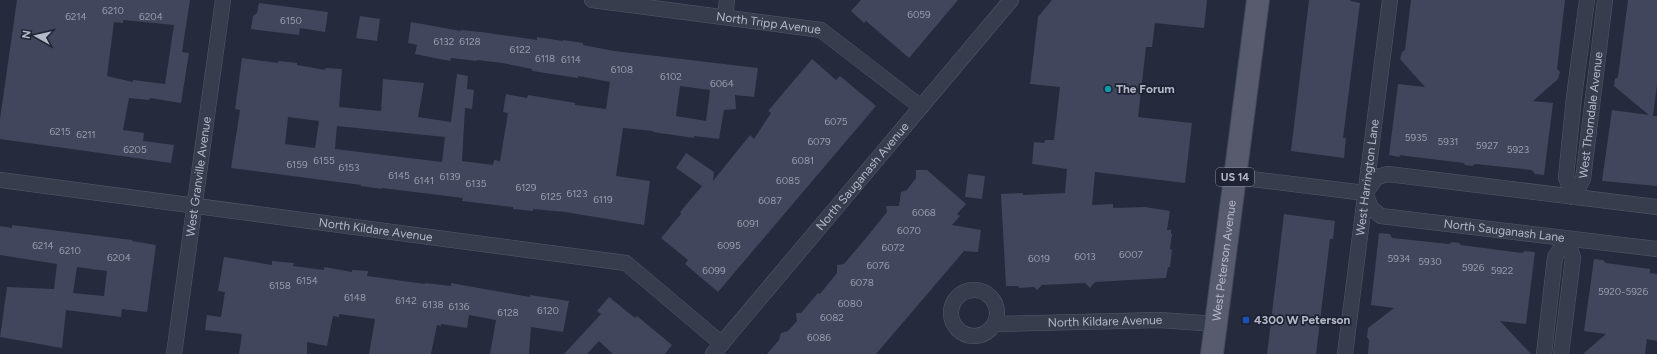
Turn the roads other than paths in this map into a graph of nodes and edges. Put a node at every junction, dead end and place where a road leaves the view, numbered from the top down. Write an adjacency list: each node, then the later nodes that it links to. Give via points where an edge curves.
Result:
1 (223, 0): 15 (street, West Granville Avenue)
2 (592, 0): 9 (street, North Tripp Avenue)
3 (727, 0): 9 (street)
4 (1011, 0): 10 (street, North Sauganash Avenue)
5 (1258, 0): 11 (main road, West Peterson Avenue / US 14)
6 (1390, 0): 13 (street, West Harrington Lane)
7 (1587, 0): 14 (street, West Thorndale Avenue, via 1566,177)
8 (1605, 0): 14 (street, West Thorndale Avenue, via 1583,179)
9 (725, 17): 10 (street, North Tripp Avenue, via 821,30)
10 (920, 107): 21 (street, North Sauganash Avenue)
11 (1235, 177): 13 (street); 20 (main road, West Peterson Avenue / US 14)
12 (0, 180): 15 (street, North Kildare Avenue)
13 (1365, 193): 14 (street, via 1377,177 1388,174); 17 (street, North Sauganash Lane, via 1371,208 1381,216); 24 (street, West Harrington Lane)
14 (1573, 197): 16 (street)
15 (194, 206): 21 (street, North Kildare Avenue, via 626,263); 22 (street, West Granville Avenue)
16 (1657, 207)
17 (1567, 240): 18 (street, North Sauganash Lane); 25 (street, via 1556,257); 26 (street, via 1573,258)
18 (1657, 249)
19 (994, 324): 20 (street, North Kildare Avenue, via 1160,320)
20 (1216, 324): 23 (main road, West Peterson Avenue / US 14)
21 (718, 349)
22 (174, 354)
23 (1212, 354)
24 (1345, 354)
25 (1544, 354)
26 (1561, 354)

